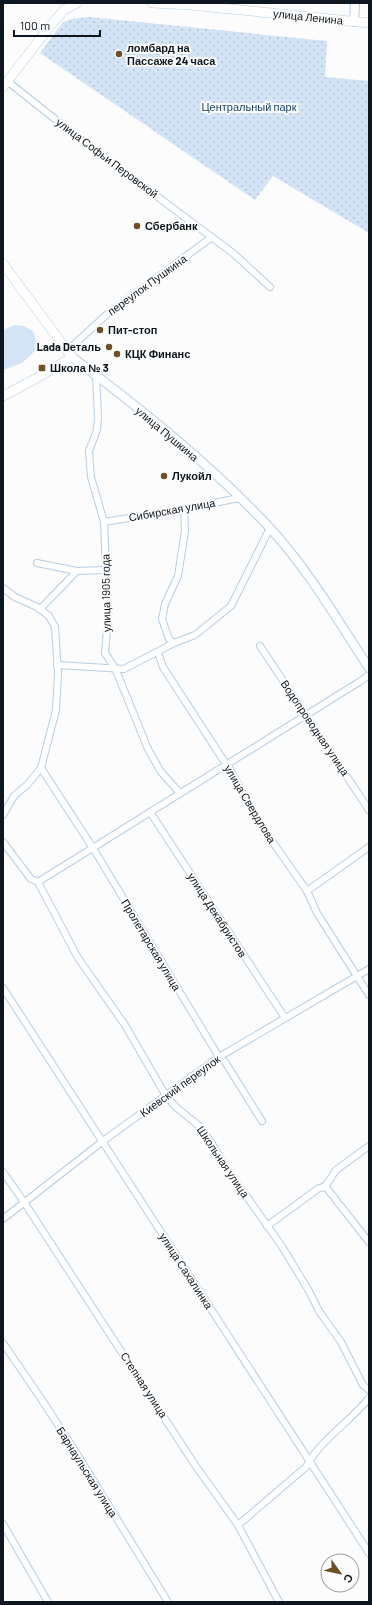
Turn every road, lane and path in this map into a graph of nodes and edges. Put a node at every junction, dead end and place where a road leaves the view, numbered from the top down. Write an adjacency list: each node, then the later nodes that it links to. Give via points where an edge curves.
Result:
1 (77, 3): 6 (main road, via 64,10)
2 (152, 3): 4 (main road, улица Ленина)
3 (355, 3): 4 (street)
4 (354, 22): 5 (main road, улица Ленина)
5 (369, 23)
6 (4, 81): 7 (street, улица Софьи Перовской)
7 (212, 237): 9 (street, улица Софьи Перовской); 10 (street, переулок Пушкина, via 105,316)
8 (3, 264): 10 (main road, улица Пушкина)
9 (270, 287)
10 (70, 354): 11 (street, улица Пушкина); 12 (main road, via 37,378)
11 (96, 375): 13 (street, улица Пушкина, via 174,438); 15 (street, улица 1905 года, via 98,417 97,430 90,451 91,477)
12 (3, 396)
13 (239, 498): 14 (street, Сибирская улица); 16 (street, улица Пушкина)
14 (184, 509): 15 (street, Сибирская улица); 22 (street, via 185,531 178,576 165,604 162,619 169,639)
15 (104, 522): 18 (street, улица 1905 года)
16 (270, 528): 22 (street, via 232,606 195,636); 27 (street, улица Пушкина, via 309,577)
17 (37, 563): 19 (street)
18 (106, 570): 19 (street); 26 (street, улица 1905 года, via 108,618 105,653)
19 (77, 571): 21 (street)
20 (3, 590): 21 (street)
21 (38, 608): 25 (street, via 48,616 55,627)
22 (174, 643): 24 (street)
23 (260, 646): 29 (street, Водопроводная улица)
24 (158, 652): 26 (street, via 124,669); 30 (street, улица Свердлова, via 163,667)
25 (57, 665): 26 (street); 31 (street, via 56,710)
26 (115, 668): 32 (street, улица 1905 года, via 148,749 161,772)
27 (369, 668)
28 (369, 675): 29 (street)
29 (306, 714): 30 (street); 33 (street, Водопроводная улица)
30 (227, 764): 32 (street); 40 (street, улица Свердлова, via 260,824)
31 (41, 768): 35 (street, via 14,796); 38 (street, Пролетарская улица)
32 (180, 793): 34 (street)
33 (369, 810)
34 (150, 812): 38 (street); 45 (street, улица Декабристов)
35 (3, 815)
36 (3, 842): 39 (street, Школьная улица, via 31,879)
37 (369, 847): 40 (street)
38 (93, 848): 39 (street); 46 (street, Пролетарская улица)
39 (38, 882): 47 (street, Школьная улица, via 78,958 125,1025)
40 (307, 891): 42 (street, улица Свердлова, via 317,913)
41 (369, 969): 42 (street, Киевский переулок)
42 (356, 976): 44 (street, улица Свердлова); 45 (street, Киевский переулок)
43 (3, 988): 49 (street, улица Сахалинка)
44 (369, 995)
45 (285, 1018): 46 (street, Киевский переулок)
46 (219, 1057): 47 (street, Киевский переулок); 48 (street, Пролетарская улица, via 225,1062)
47 (166, 1096): 49 (street, Киевский переулок); 55 (street, Школьная улица, via 198,1124)
48 (262, 1121)
49 (103, 1141): 53 (street, Киевский переулок); 60 (street, улица Сахалинка)
50 (369, 1146): 52 (street, via 336,1170)
51 (3, 1172): 53 (street, Степная улица)
52 (325, 1186): 55 (street); 56 (street)
53 (24, 1202): 54 (street, Киевский переулок); 62 (street, Степная улица, via 195,1465)
54 (3, 1219)
55 (267, 1226): 58 (street, Школьная улица, via 341,1342 363,1385)
56 (369, 1242)
57 (3, 1343): 65 (street, Барнаульская улица, via 73,1448)
58 (369, 1390)
59 (369, 1398): 60 (street)
60 (309, 1461): 62 (street, via 306,1467); 63 (street, улица Сахалинка)
61 (3, 1524): 64 (street)
62 (238, 1525): 66 (street, Степная улица)
63 (369, 1553)
64 (48, 1602)
65 (168, 1602)
66 (279, 1602)

